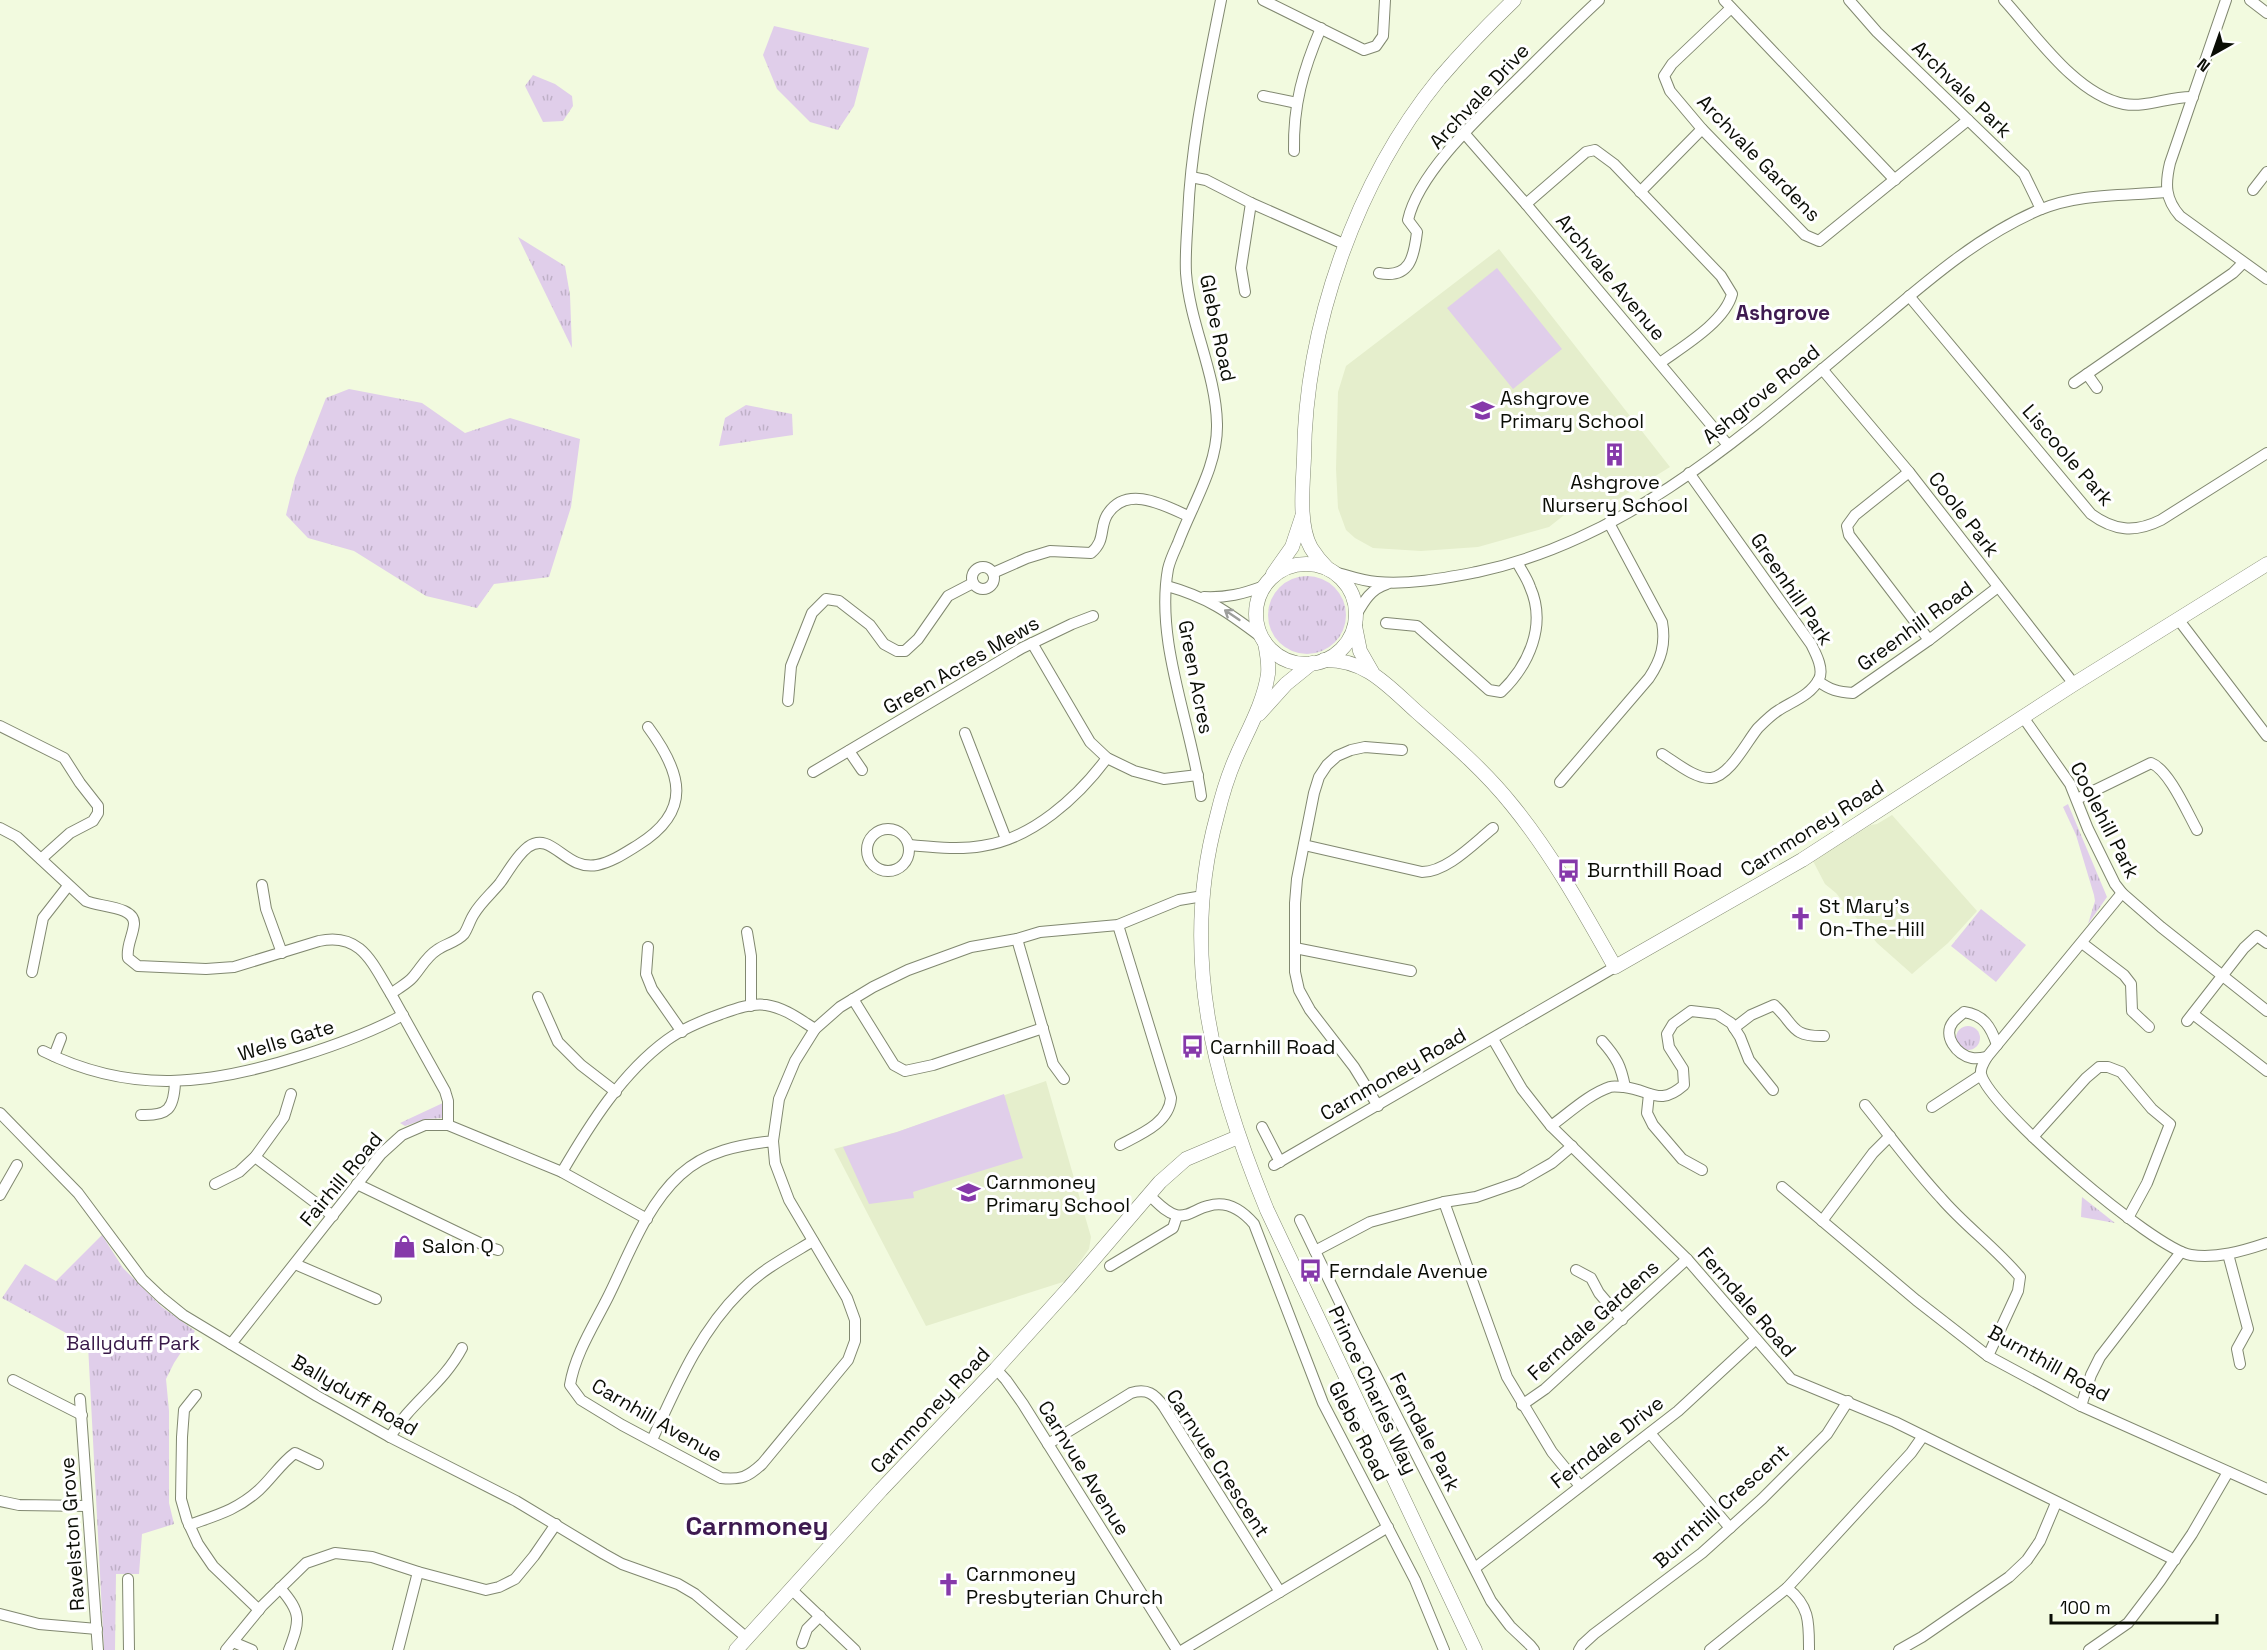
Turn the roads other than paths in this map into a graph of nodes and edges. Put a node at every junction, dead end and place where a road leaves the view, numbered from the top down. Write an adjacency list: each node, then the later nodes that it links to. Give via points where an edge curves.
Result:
1 (1221, 0): 21 (street, Glebe Road, via 1197,121)
2 (1263, 0): 12 (street)
3 (1385, 0): 12 (street, via 1383,36 1376,46 1364,50)
4 (1514, 0): 29 (street, via 1438,80 1412,117 1384,163)
5 (1599, 0): 18 (street, Archvale Drive)
6 (1849, 0): 16 (street, Archvale Park)
7 (2004, 0): 14 (street, via 2066,69 2109,98 2138,104)
8 (2226, 0): 14 (street)
9 (2250, 0): 11 (street)
10 (1727, 4): 17 (street, Archvale Gardens, via 1665,76 1670,91); 22 (street)
11 (2267, 13)
12 (1320, 28): 15 (street)
13 (1263, 96): 15 (street)
14 (2193, 97): 25 (street, via 2167,174)
15 (1297, 103): 19 (street)
16 (1968, 120): 22 (street, Archvale Gardens); 28 (street, Archvale Park, via 2024,174)
17 (1702, 129): 22 (street, Archvale Gardens, via 1805,235 1819,242); 24 (street)
18 (1464, 133): 27 (street, Archvale Avenue); 31 (street, Archvale Drive, via 1411,206 1408,220 1417,232 1411,260 1403,272)
19 (1294, 151)
20 (2267, 172): 23 (street)
21 (1191, 177): 26 (street, via 1206,180); 45 (street, Glebe Road, via 1186,273 1191,310 1214,393 1217,424 1208,472)
22 (1895, 180)
23 (2253, 190)
24 (1640, 192): 27 (street, via 1595,150 1586,152); 35 (street, via 1721,276 1732,294 1722,314)
25 (2166, 192): 28 (street, Ashgrove Road, via 2080,198); 30 (street, via 2180,216)
26 (1251, 203): 29 (street); 33 (street, via 1241,268)
27 (1526, 204): 35 (street, Archvale Avenue)
28 (2041, 209): 34 (street, Ashgrove Road, via 1966,251)
29 (1346, 245): 44 (street, via 1320,327 1311,376 1304,434)
30 (2243, 263): 32 (street); 37 (street)
31 (1379, 273)
32 (2267, 279)
33 (1245, 292)
34 (1909, 296): 36 (street, Ashgrove Road); 41 (street, Liscoole Park, via 2091,514 2104,523 2116,528 2146,527)
35 (1660, 363): 40 (street, Archvale Avenue)
36 (1822, 369): 40 (street, Ashgrove Road); 42 (street, Coole Park)
37 (2087, 374): 38 (street); 39 (street)
38 (2074, 383)
39 (2097, 388)
40 (1728, 444): 43 (street, Ashgrove Road)
41 (2267, 453)
42 (1909, 472): 55 (street, Coole Park); 62 (street, via 1855,514 1847,526 1849,535)
43 (1689, 473): 46 (street, Ashgrove Road); 66 (street, Greenhill Park, via 1811,644 1818,661)
44 (1303, 513): 49 (street, via 1310,547); 52 (street, via 1292,546)
45 (1188, 516): 50 (street, via 1155,501 1136,498 1119,502 1106,516 1099,546 1091,553 1050,551); 54 (street, Glebe Road, via 1168,567)
46 (1609, 523): 47 (street, Ashgrove Road); 82 (street, via 1662,622 1662,652 1649,678)
47 (1517, 562): 53 (street, Ashgrove Road); 60 (street, via 1531,587 1537,611 1535,634 1530,653 1514,680 1501,692 1489,690 1417,626)
48 (2267, 564): 58 (street, Carnmoney Road)
49 (1330, 570): 52 (street, via 1303,564 1284,569); 53 (street, Ashgrove Road); 59 (street, via 1347,586 1355,606)
50 (993, 573): 51 (street, via 994,580 987,588); 51 (street, via 985,567 978,568 973,573)
51 (974, 583): 68 (street, via 948,596 905,651 884,644 870,625 839,601 826,599 812,613 791,666)
52 (1266, 583): 56 (street, via 1235,596); 61 (street, via 1259,595 1256,616)
53 (1393, 583): 59 (street, Ashgrove Road, via 1375,589)
54 (1167, 586): 56 (street); 81 (street, Green Acres, via 1165,622)
55 (1998, 587): 62 (street, Greenhill Road); 67 (street, Coole Park)
56 (1200, 596): 61 (street, one-way to 56, via 1229,612)
57 (1093, 616): 63 (street, Green Acres Mews)
58 (2178, 619): 67 (street, Carnmoney Road); 74 (street)
59 (1355, 620): 64 (street, via 1344,645); 65 (street, via 1360,651)
60 (1386, 623)
61 (1263, 640): 64 (street, via 1286,659); 70 (street, Prince Charles Way, via 1268,675)
62 (1929, 640): 66 (street, Greenhill Road, via 1853,693 1829,689)
63 (1032, 643): 76 (street, Green Acres Mews); 78 (street, via 1090,742)
64 (1318, 662): 65 (street, via 1350,662); 70 (street, Prince Charles Way, via 1286,684)
65 (1373, 673): 104 (street, via 1469,759 1513,805)
66 (1818, 681): 77 (street, via 1758,729 1724,773 1711,778 1693,773)
67 (2074, 684): 69 (street, Carnmoney Road)
68 (788, 701)
69 (2023, 717): 84 (street, Coolehill Park); 104 (street, Carnmoney Road, via 1802,860)
70 (1250, 724): 95 (street, Prince Charles Way, via 1216,817)
71 (0, 726): 91 (street, via 64,758 98,806 93,821 70,833)
72 (648, 727): 108 (street, via 661,744 676,784 675,806 662,826 630,850 595,866 575,863 547,843 529,846 472,916 462,936 434,952 411,979)
73 (965, 734): 88 (street)
74 (2267, 736)
75 (1402, 750): 89 (street, via 1365,747 1337,756 1327,765 1314,792)
76 (849, 751): 79 (street); 80 (street, Green Acres Mews)
77 (1662, 754)
78 (1107, 758): 81 (street, via 1134,771 1164,778); 88 (street, via 1055,813)
79 (862, 770)
80 (813, 772)
81 (1198, 775): 83 (street, Green Acres)
82 (1560, 782)
83 (1201, 796)
84 (2077, 799): 87 (street, via 2151,763 2166,777); 94 (street, Coolehill Park)
85 (0, 828): 91 (street, via 17,837)
86 (1493, 828): 89 (street, via 1432,872)
87 (2197, 830)
88 (1006, 839): 90 (street, via 983,846)
89 (1304, 844): 102 (street, via 1297,879)
90 (909, 845): 90 (street, via 907,860 890,871 876,868 866,850 870,837 882,829 902,833)
91 (41, 860): 93 (street)
92 (262, 885): 103 (street)
93 (68, 886): 103 (street, via 95,905 130,913 134,926 127,952 138,966 234,967); 106 (street, via 43,918)
94 (2122, 893): 99 (street); 107 (street, Coolehill Park)
95 (1203, 896): 96 (street, via 1179,900); 145 (street, Prince Charles Way, via 1204,1002 1212,1047)
96 (1118, 925): 98 (street, via 1040,932); 148 (street, via 1171,1098 1170,1109 1150,1130)
97 (747, 932): 111 (street)
98 (1017, 939): 110 (street, via 971,947 909,970); 115 (street)
99 (2082, 943): 114 (street, via 2124,975 2131,984 2132,1011); 123 (street)
100 (2267, 943): 107 (street, via 2257,936)
101 (648, 947): 118 (street, via 646,974)
102 (1295, 948): 105 (street); 137 (street, via 1299,990)
103 (282, 953): 108 (street, via 319,941 342,939 362,949)
104 (1615, 967): 121 (street, Carnmoney Road)
105 (1411, 971)
106 (32, 972)
107 (2222, 975): 112 (street, Coolehill Park); 127 (street, via 2190,1018)
108 (391, 994): 113 (street)
109 (538, 997): 133 (street, via 558,1042)
110 (853, 999): 115 (street, via 894,1065 905,1071); 117 (street)
111 (751, 1006): 117 (street, via 784,1010); 118 (street, via 710,1018)
112 (2267, 1011)
113 (403, 1015): 130 (street, Wells Gate, via 378,1029 276,1064 230,1076); 141 (street, via 445,1091)
114 (2149, 1027)
115 (1043, 1028): 129 (street, via 1053,1064)
116 (1734, 1028): 119 (street, via 1774,1005 1792,1028 1807,1037); 132 (street, via 1749,1060); 135 (street, via 1717,1014 1690,1011 1673,1024 1667,1034 1669,1047 1683,1069 1684,1085 1675,1094 1659,1098)
117 (815, 1029): 147 (street, via 795,1061 779,1099)
118 (682, 1032): 133 (street, via 637,1066)
119 (1824, 1036)
120 (62, 1038): 125 (street)
121 (1493, 1039): 137 (street, Carnmoney Road); 142 (street, Ferndale Road, via 1522,1089)
122 (1602, 1041): 131 (street, via 1617,1058)
123 (1997, 1045): 126 (street); 126 (street, via 1993,1031 1974,1014 1964,1012 1952,1023 1951,1042 1959,1053)
124 (43, 1051): 125 (street, Wells Gate)
125 (54, 1056): 130 (street, Wells Gate, via 114,1077)
126 (1987, 1057): 128 (street)
127 (2267, 1071)
128 (1981, 1075): 138 (street); 146 (street)
129 (1064, 1079)
130 (175, 1082): 140 (street, via 172,1104 166,1111 158,1116)
131 (1625, 1088): 135 (street); 142 (street, via 1612,1086)
132 (1773, 1090)
133 (616, 1092): 153 (street)
134 (291, 1094): 150 (street, via 284,1117)
135 (1649, 1094): 152 (street, via 1647,1113 1659,1133 1682,1159)
136 (1864, 1105): 144 (street)
137 (1378, 1106): 143 (street, Carnmoney Road, via 1277,1163)
138 (1932, 1107)
139 (1, 1115): 179 (street, Ballyduff Road, via 78,1193 162,1299)
140 (141, 1115)
141 (447, 1125): 153 (street, Fairhill Road); 155 (street, Fairhill Road, via 425,1125 402,1135)
142 (1551, 1126): 149 (street, Ferndale Road)
143 (1262, 1128)
144 (1890, 1136): 165 (street); 181 (street, via 1971,1231 2020,1277 2018,1290)
145 (1238, 1137): 158 (street, Carnmoney Road, via 1186,1159); 232 (street, Prince Charles Way, via 1267,1210)
146 (2033, 1137): 162 (street); 162 (street, via 2099,1067 2121,1072 2170,1124 2147,1183)
147 (772, 1141): 163 (street, Carnhill Avenue, via 714,1152 681,1174); 166 (street, Carnhill Avenue, via 775,1163 789,1200)
148 (1120, 1145)
149 (1572, 1146): 159 (street, via 1519,1182 1476,1197); 172 (street, Ferndale Road)
150 (255, 1157): 154 (street, via 239,1172); 160 (street)
151 (17, 1165): 157 (street)
152 (1702, 1170)
153 (562, 1172): 163 (street, Fairhill Road)
154 (215, 1184)
155 (357, 1184): 160 (street, Fairhill Road); 168 (street)
156 (1782, 1187): 165 (street, Burnthill Road)
157 (0, 1195)
158 (1149, 1195): 161 (street); 183 (street, Carnmoney Road)
159 (1444, 1202): 169 (street, via 1370,1222); 188 (street, via 1507,1377)
160 (333, 1216): 173 (street, Fairhill Road)
161 (1177, 1216): 174 (street, via 1173,1228); 205 (street, Glebe Road, via 1208,1205 1232,1206 1254,1224 1323,1403)
162 (2127, 1218): 170 (street)
163 (647, 1219): 194 (street, Carnhill Avenue, via 573,1370 570,1385 581,1400)
164 (1300, 1220): 169 (street, Ferndale Park)
165 (1822, 1221): 181 (street, Burnthill Road)
166 (813, 1241): 194 (street, via 741,1291 706,1334); 194 (street, Carnhill Avenue, via 847,1298 855,1320 855,1341 848,1360 825,1389 762,1464 737,1480 721,1478)
167 (2267, 1243): 171 (street)
168 (498, 1250)
169 (1316, 1251): 208 (street, Ferndale Park)
170 (2181, 1252): 171 (street); 189 (street, via 2100,1357)
171 (2228, 1254): 182 (street, via 2248,1329 2237,1349)
172 (1687, 1259): 177 (street, Ferndale Gardens); 178 (street, Ferndale Road)
173 (295, 1264): 176 (street); 179 (street, Fairhill Road)
174 (1110, 1266)
175 (1576, 1270): 177 (street, via 1591,1278)
176 (376, 1299)
177 (1622, 1320): 188 (street, Ferndale Gardens)
178 (1756, 1339): 187 (street, Ferndale Road, via 1791,1379); 191 (street, Ferndale Drive)
179 (231, 1344): 193 (street, Ballyduff Road)
180 (462, 1348): 193 (street, via 447,1373 410,1408)
181 (1988, 1356): 189 (street, Burnthill Road)
182 (2240, 1364)
183 (996, 1369): 195 (street, Carnvue Avenue); 213 (street, Carnmoney Road)
184 (13, 1380): 190 (street)
185 (196, 1395): 204 (street, via 184,1410 182,1437 181,1499)
186 (81, 1399): 190 (street, Ravelston Grove)
187 (1848, 1401): 192 (street, Ferndale Road); 206 (street, Burnthill Crescent, via 1827,1434)
188 (1522, 1405): 198 (street)
189 (2081, 1406): 197 (street, Burnthill Road)
190 (81, 1415): 202 (street, Ravelston Grove)
191 (1650, 1433): 198 (street, Ferndale Drive); 206 (street)
192 (1923, 1436): 201 (street, Ferndale Road); 212 (street)
193 (390, 1437): 203 (street, Ballyduff Road)
194 (652, 1440)
195 (1048, 1444): 214 (street, Carnvue Crescent, via 1131,1393 1141,1390 1157,1397); 229 (street, Carnvue Avenue)
196 (318, 1464): 204 (street, via 295,1453 236,1508)
197 (2229, 1472): 199 (street, Burnthill Road); 207 (street)
198 (1580, 1486): 208 (street, Ferndale Drive)
199 (2267, 1489)
200 (0, 1501): 202 (street)
201 (2056, 1503): 207 (street, Ferndale Road); 237 (street, via 2040,1542 2009,1577)
202 (87, 1506): 218 (street, Ravelston Grove)
203 (556, 1524): 209 (street, via 515,1579 499,1587 486,1590); 219 (street, Ballyduff Road, via 622,1564 667,1579 695,1594)
204 (189, 1525): 215 (street, via 213,1566)
205 (1388, 1527): 214 (street); 231 (street, Glebe Road, via 1415,1580)
206 (1730, 1528): 234 (street, Burnthill Crescent, via 1594,1634)
207 (2175, 1560): 238 (street, via 2128,1623)
208 (1475, 1568): 233 (street, Ferndale Park, via 1491,1601)
209 (418, 1572): 211 (street, via 372,1557 335,1553 306,1563); 226 (street)
210 (128, 1579): 223 (street)
211 (280, 1588): 215 (street); 225 (street, via 298,1613)
212 (1787, 1588): 235 (street); 236 (street, via 1806,1610)
213 (791, 1589): 217 (street); 219 (street, Carnmoney Road)
214 (1280, 1592): 230 (street)
215 (259, 1610): 221 (street)
216 (0, 1614): 218 (street, via 39,1624)
217 (820, 1616): 220 (street, via 807,1629); 228 (street)
218 (97, 1629): 222 (street, Ravelston Grove)
219 (747, 1638): 227 (street, Carnmoney Road)
220 (802, 1643)
221 (230, 1646): 224 (street)
222 (98, 1650)
223 (129, 1650)
224 (252, 1650)
225 (289, 1650)
226 (398, 1650)
227 (736, 1650)
228 (855, 1650)
229 (1177, 1650)
230 (1183, 1650)
231 (1443, 1650)
232 (1475, 1650)
233 (1533, 1650)
234 (1579, 1650)
235 (1710, 1650)
236 (1809, 1650)
237 (1899, 1650)
238 (2089, 1650)

